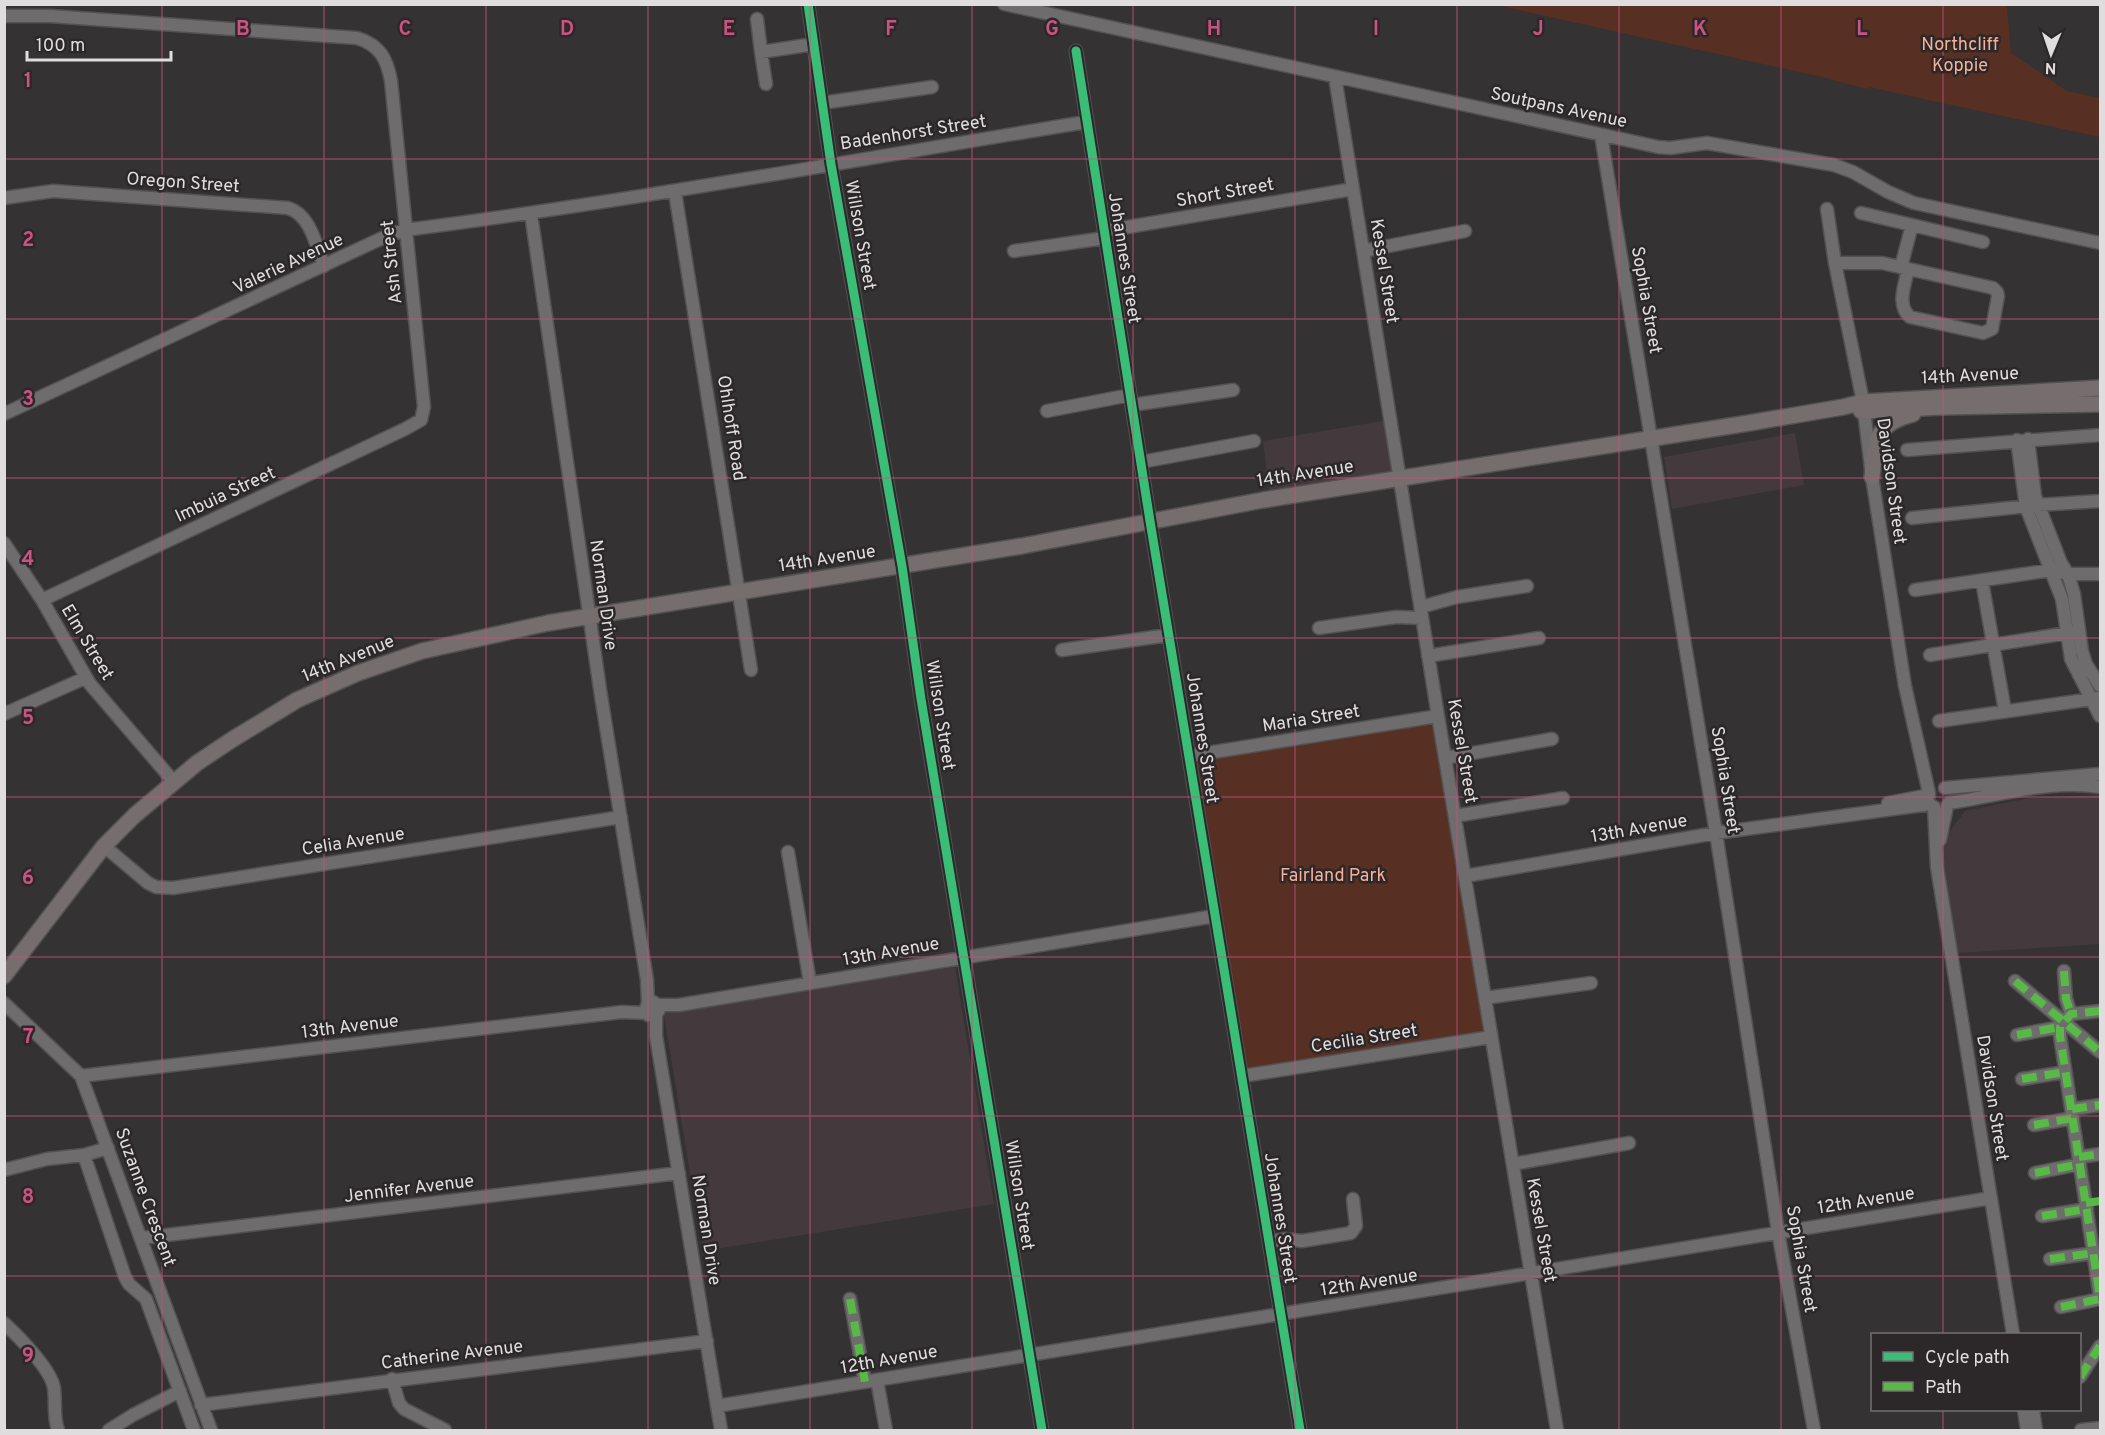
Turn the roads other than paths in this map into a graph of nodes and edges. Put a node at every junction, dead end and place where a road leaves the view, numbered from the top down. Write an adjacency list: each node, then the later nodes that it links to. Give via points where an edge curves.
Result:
1 (808, 4): 5 (street, Willson Street)
2 (1004, 4): 8 (street, Soutpans Avenue)
3 (4, 16): 23 (street, Ash Street, via 50,16 357,38 368,42 386,60)
4 (757, 19): 7 (street)
5 (814, 44): 7 (street); 11 (street, Willson Street)
6 (1076, 51): 12 (street, Johannes Street)
7 (762, 52): 9 (street)
8 (1335, 77): 13 (street, Soutpans Avenue); 15 (street, Kessel Street)
9 (766, 84)
10 (932, 87): 11 (street)
11 (822, 103): 14 (street, Willson Street)
12 (1086, 122): 14 (street, Badenhorst Street); 25 (street, Johannes Street)
13 (1601, 135): 27 (street, Soutpans Avenue, via 1663,148 1707,143 1825,163 1914,203); 43 (street, Sophia Street)
14 (831, 164): 16 (street, Badenhorst Street); 55 (street, Willson Street)
15 (1353, 189): 25 (street, Short Street); 28 (street, Kessel Street)
16 (675, 192): 18 (street, Badenhorst Street); 62 (street, Ohlhoff Road)
17 (4, 198): 31 (street, Oregon Street, via 53,191 288,208 305,219)
18 (603, 203): 21 (street, Valerie Avenue)
19 (1827, 209): 30 (street, Davidson Street)
20 (1862, 213): 22 (street)
21 (531, 214): 23 (street, Valerie Avenue); 65 (street, Norman Drive)
22 (1912, 225): 26 (street); 32 (street)
23 (405, 230): 31 (street, Valerie Avenue); 41 (street, Ash Street)
24 (1465, 231): 28 (street)
25 (1104, 235): 29 (street, Short Street); 35 (street, Johannes Street)
26 (1983, 242)
27 (2100, 243)
28 (1363, 250): 49 (street, Kessel Street)
29 (1014, 251)
30 (1835, 263): 32 (street, via 1882,263); 37 (street, Davidson Street)
31 (324, 266): 40 (street, Valerie Avenue)
32 (1905, 268): 32 (street, via 1996,290 1992,329 1983,333 1910,317 1902,309)
33 (2100, 388): 37 (main road, 14th Avenue)
34 (1233, 390): 35 (street)
35 (1131, 400): 39 (street); 47 (street, Johannes Street)
36 (2100, 404): 38 (main road, 14th Avenue)
37 (1863, 407): 38 (main road, 14th Avenue); 43 (main road, 14th Avenue); 48 (street, Davidson Street)
38 (1942, 407): 48 (main road, via 1889,423 1878,436)
39 (1047, 411)
40 (4, 414)
41 (422, 418): 63 (street, Imbuia Street)
42 (2100, 435): 44 (street)
43 (1651, 437): 49 (main road, 14th Avenue); 97 (street, Sophia Street)
44 (2023, 440): 46 (street); 51 (street)
45 (1254, 441): 47 (street)
46 (1907, 450)
47 (1141, 462): 53 (street, Johannes Street)
48 (1872, 477): 87 (street, Davidson Street)
49 (1401, 478): 53 (main road, 14th Avenue); 64 (street, Kessel Street)
50 (2100, 501): 51 (street)
51 (2032, 506): 52 (street); 56 (street); 57 (street)
52 (1912, 518)
53 (1150, 521): 55 (main road, 14th Avenue); 69 (street, Johannes Street)
54 (4, 543): 63 (street, Elm Street)
55 (902, 566): 62 (main road, 14th Avenue); 103 (street, Willson Street)
56 (2052, 570): 57 (street); 59 (street); 68 (street, via 2062,598)
57 (2068, 574): 58 (street); 67 (street)
58 (2100, 574)
59 (1982, 581): 61 (street); 71 (street)
60 (1527, 586): 64 (street, via 1457,597)
61 (1915, 590)
62 (740, 593): 65 (main road, 14th Avenue); 75 (street, Ohlhoff Road)
63 (42, 600): 76 (street, Elm Street)
64 (1421, 612): 66 (street); 74 (street, Kessel Street)
65 (589, 618): 89 (main road, 14th Avenue, via 458,642 358,673 272,714); 96 (street, Norman Drive)
66 (1319, 628)
67 (2081, 631): 68 (street); 77 (street, via 2086,664)
68 (2067, 634): 71 (street); 78 (street, via 2071,659)
69 (1169, 635): 72 (street); 85 (street, Johannes Street)
70 (1539, 638): 74 (street)
71 (1994, 645): 73 (street); 79 (street)
72 (1062, 650)
73 (1930, 655)
74 (1428, 656): 81 (street, Kessel Street)
75 (751, 670)
76 (85, 678): 80 (street); 89 (street, Elm Street)
77 (2100, 686)
78 (2097, 699): 79 (street); 82 (street)
79 (2005, 711): 83 (street)
80 (4, 714)
81 (1438, 716): 85 (street, Maria Street); 86 (street, Kessel Street)
82 (2100, 716)
83 (1939, 721)
84 (1552, 739): 86 (street)
85 (1189, 756): 102 (street, Johannes Street)
86 (1445, 758): 95 (street, Kessel Street)
87 (1921, 759): 90 (street, Davidson Street, via 1932,779); 93 (street, Davidson Street)
88 (2100, 774): 90 (street)
89 (174, 782): 98 (main road, 14th Avenue)
90 (1943, 787): 93 (street, via 1935,788); 94 (street, via 1951,796)
91 (2100, 787): 94 (street, via 2028,789)
92 (1563, 798): 95 (street)
93 (1931, 800): 94 (street, via 1940,809); 97 (street, 13th Avenue); 100 (street, Davidson Street)
94 (1948, 804): 100 (street, Davidson Street)
95 (1455, 816): 101 (street, Kessel Street)
96 (621, 817): 98 (street, Celia Avenue, via 173,888 148,883); 111 (street, Norman Drive)
97 (1716, 833): 101 (street, 13th Avenue); 138 (street, Sophia Street)
98 (104, 846): 105 (main road, 14th Avenue)
99 (788, 852): 107 (street)
100 (1937, 867): 133 (street, Davidson Street)
101 (1465, 876): 109 (street, Kessel Street)
102 (1215, 916): 103 (street, 13th Avenue); 119 (street, Johannes Street)
103 (965, 957): 107 (street, 13th Avenue); 154 (street, Willson Street)
104 (2064, 971): 113 (street)
105 (4, 976)
106 (2015, 981): 113 (street)
107 (810, 983): 111 (street, 13th Avenue)
108 (1591, 983): 109 (street)
109 (1485, 998): 115 (street, Kessel Street)
110 (4, 1003): 118 (street, Suzanne Crescent)
111 (652, 1009): 118 (street, 13th Avenue); 131 (street, Norman Drive)
112 (2100, 1011): 113 (street)
113 (2065, 1021): 114 (street); 116 (street); 117 (street, via 2060,1036)
114 (2017, 1035)
115 (1491, 1037): 119 (street, Cecilia Street); 129 (street, Kessel Street)
116 (2100, 1052)
117 (2065, 1072): 120 (street); 122 (street)
118 (81, 1076): 125 (street, Suzanne Crescent)
119 (1242, 1076): 140 (street, Johannes Street)
120 (2022, 1079)
121 (2100, 1105): 122 (street)
122 (2072, 1114): 123 (street); 128 (street)
123 (2034, 1125)
124 (1629, 1143): 129 (street)
125 (108, 1148): 127 (street); 139 (street, Suzanne Crescent)
126 (2100, 1154): 128 (street)
127 (84, 1155): 130 (street, via 46,1159); 145 (street, via 125,1277)
128 (2080, 1160): 132 (street); 136 (street)
129 (1513, 1164): 143 (street, Kessel Street)
130 (4, 1170)
131 (679, 1173): 139 (street, Jennifer Avenue); 152 (street, Norman Drive)
132 (2035, 1173)
133 (1990, 1198): 138 (street, 12th Avenue); 151 (street, Davidson Street)
134 (1353, 1199): 140 (street, via 1356,1226 1351,1233)
135 (2100, 1201): 136 (street)
136 (2087, 1206): 137 (street); 141 (street)
137 (2042, 1216)
138 (1778, 1232): 143 (street, 12th Avenue); 174 (street, Sophia Street)
139 (142, 1238): 144 (street, Suzanne Crescent)
140 (1269, 1242): 149 (street, Johannes Street)
141 (2096, 1250): 142 (street); 146 (street)
142 (2050, 1259)
143 (1531, 1274): 149 (street, 12th Avenue); 173 (street, Kessel Street)
144 (160, 1287): 145 (street); 159 (street, Suzanne Crescent)
145 (139, 1292): 158 (street, via 147,1302)
146 (2100, 1298): 148 (street)
147 (850, 1299): 157 (street)
148 (2061, 1307)
149 (1281, 1314): 154 (street, 12th Avenue); 172 (street, Johannes Street)
150 (4, 1323): 164 (street, via 54,1385)
151 (2013, 1333)
152 (707, 1341): 156 (street, Catherine Avenue); 160 (street, Norman Drive)
153 (2100, 1346): 155 (street)
154 (1030, 1354): 157 (street, 12th Avenue); 171 (street, Willson Street)
155 (2081, 1374)
156 (392, 1379): 159 (street, Catherine Avenue); 168 (street, via 404,1409)
157 (871, 1381): 160 (street, 12th Avenue); 170 (street)
158 (180, 1391): 165 (street); 166 (street)
159 (201, 1405): 167 (street, Suzanne Crescent)
160 (717, 1406): 169 (street, Norman Drive)
161 (2024, 1411): 175 (street)
162 (2033, 1411): 176 (street)
163 (2100, 1428): 177 (street); 178 (street)
164 (58, 1431)
165 (109, 1431)
166 (194, 1431)
167 (212, 1431)
168 (446, 1431)
169 (721, 1431)
170 (886, 1431)
171 (1042, 1431)
172 (1300, 1431)
173 (1557, 1431)
174 (1815, 1431)
175 (2027, 1431)
176 (2036, 1431)
177 (2081, 1431)
178 (2090, 1431)

